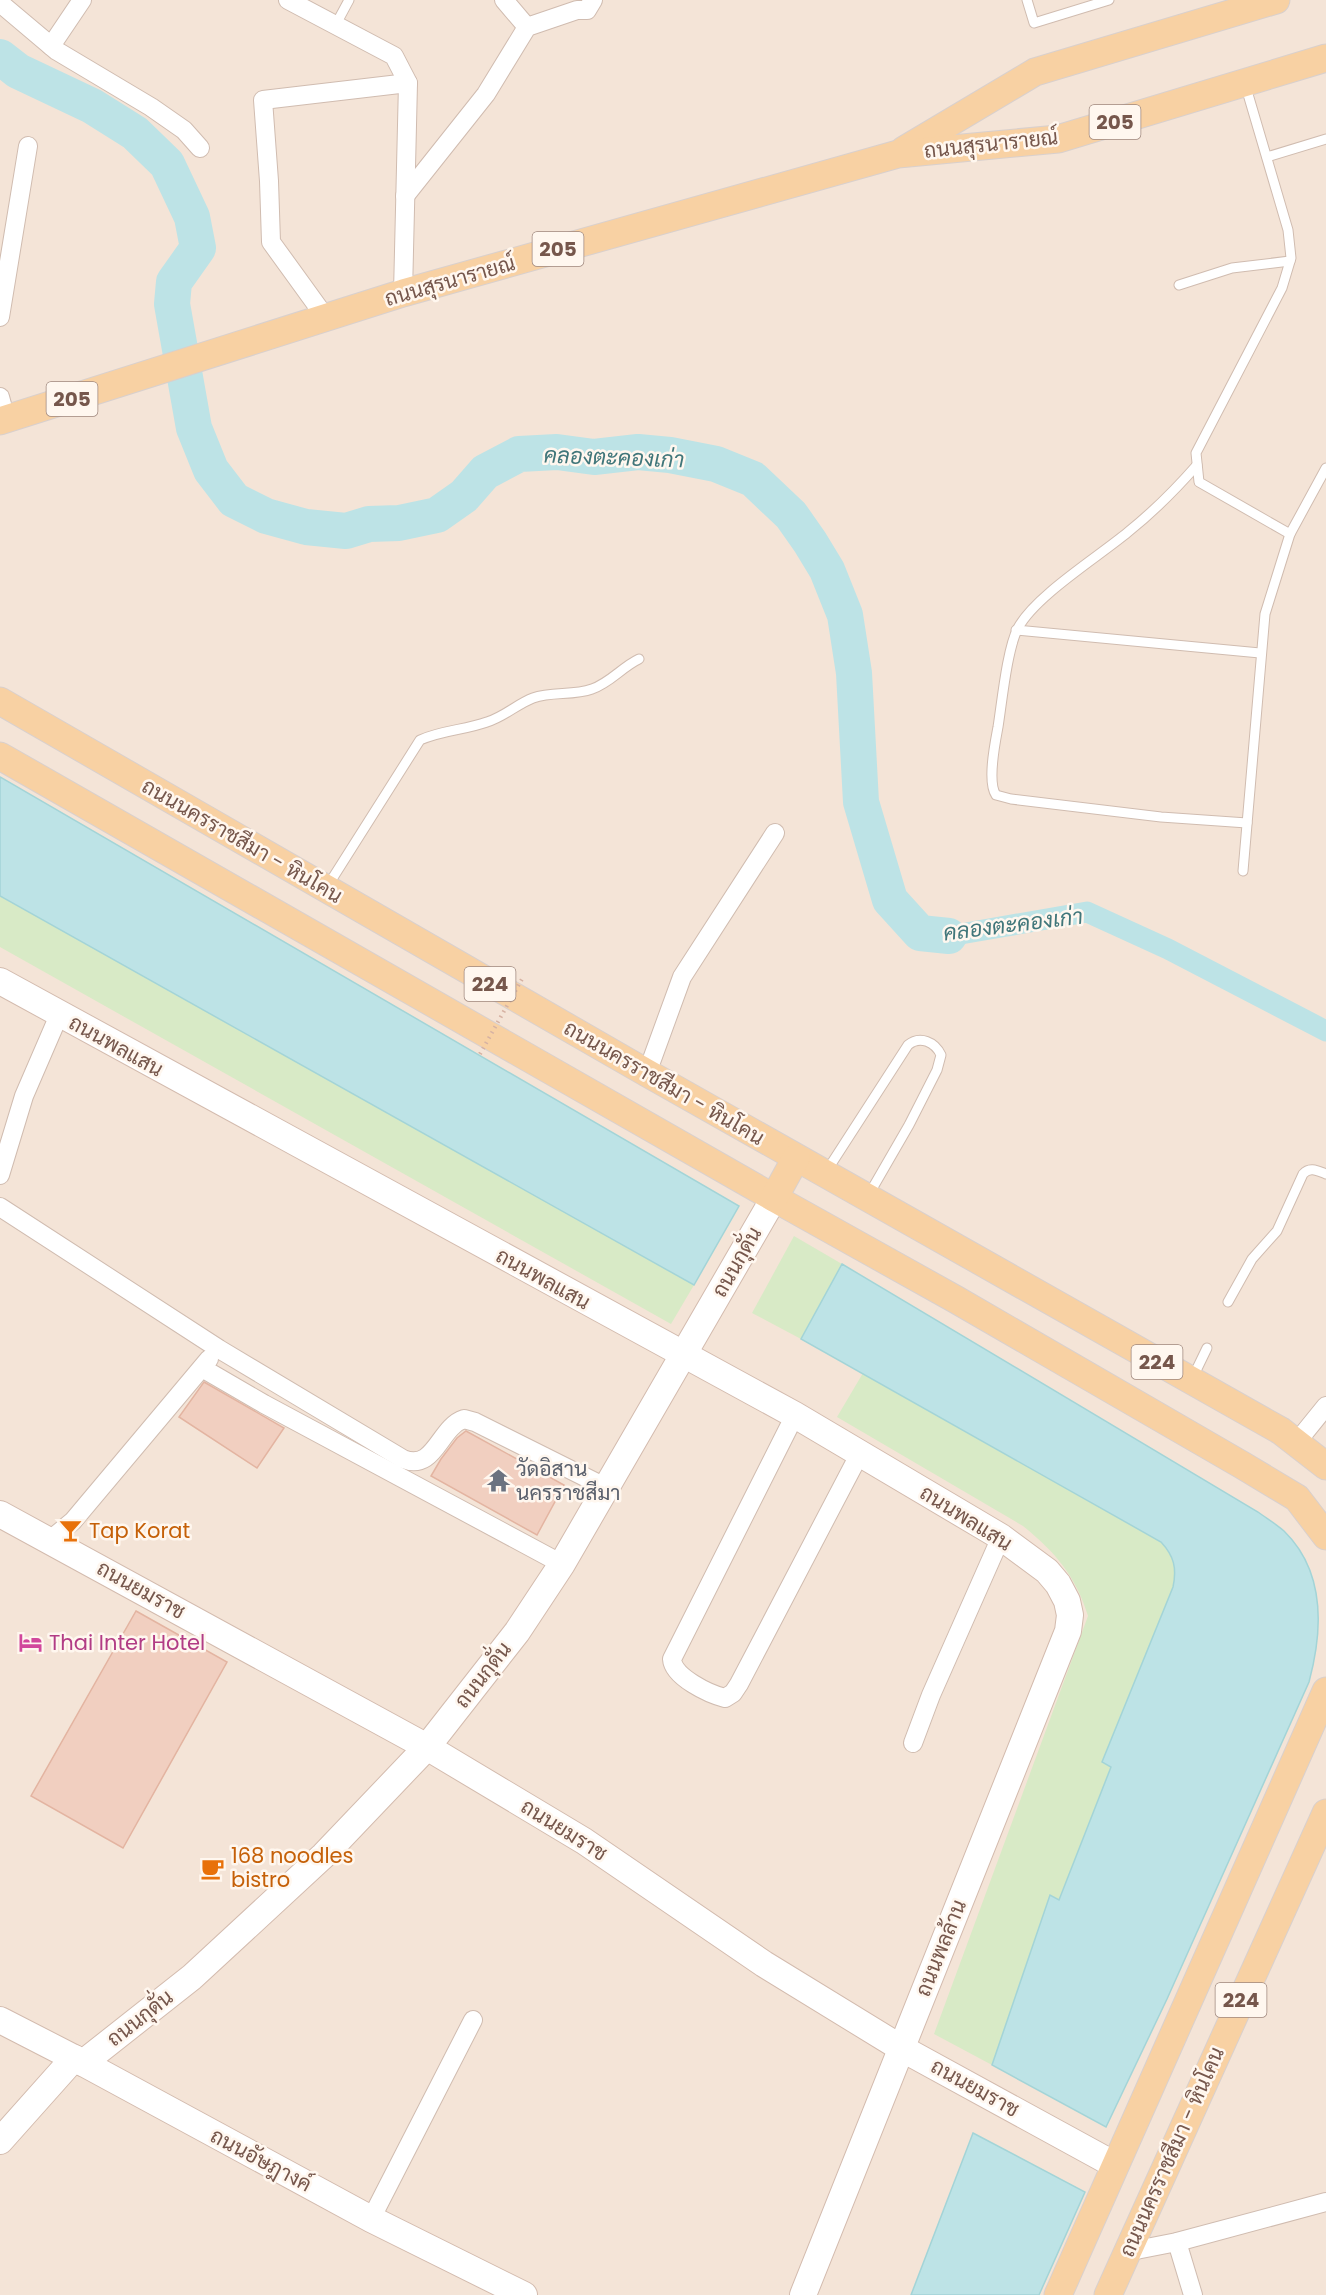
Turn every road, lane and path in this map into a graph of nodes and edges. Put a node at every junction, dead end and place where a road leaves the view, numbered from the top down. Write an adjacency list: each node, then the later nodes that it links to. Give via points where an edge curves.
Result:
1 (82, 0): 12 (street)
2 (288, 0): 10 (street)
3 (349, 0): 10 (lane)
4 (504, 0): 11 (street)
5 (593, 0): 11 (street, via 587,10)
6 (1028, 0): 7 (lane, via 1034,23)
7 (1109, 0)
8 (1276, 0): 19 (main road, ถนนสุรนารายณ์ / 205, via 1218,13 1035,72)
9 (0, 3): 12 (street)
10 (336, 26): 14 (street, via 394,56)
11 (527, 27): 21 (street, via 486,94)
12 (51, 46): 18 (street, via 184,130)
13 (1326, 58): 15 (main road, ถนนสุรนารายณ์ / 205)
14 (408, 83): 21 (street); 26 (street, via 263,100 271,242)
15 (1245, 83): 19 (main road, ถนนสุรนารายณ์ / 205, via 1058,139); 20 (lane)
16 (1326, 139): 20 (lane)
17 (28, 146): 25 (street)
18 (200, 148)
19 (898, 154): 24 (main road, ถนนสุรนารายณ์ / 205)
20 (1267, 157): 22 (lane, via 1288,230)
21 (405, 196): 24 (street)
22 (1290, 261): 23 (lane, via 1232,268); 28 (lane, via 1282,288 1196,453)
23 (1179, 285)
24 (403, 293): 26 (main road, ถนนสุรนารายณ์ / 205)
25 (0, 317)
26 (326, 318): 27 (main road, ถนนสุรนารายณ์ / 205, via 138,378)
27 (1, 415)
28 (1197, 465): 30 (lane, via 1199,482); 31 (lane, via 1129,531 1043,599)
29 (1326, 468): 30 (lane)
30 (1290, 534): 32 (lane, via 1265,614)
31 (1016, 630): 32 (lane); 36 (lane, via 994,749 996,795 1161,817)
32 (1260, 653): 36 (lane)
33 (639, 659): 39 (lane, via 592,689 532,699 484,724 435,733 420,740)
34 (0, 701): 39 (main road, ถนนนครราชสีมา - หินโคน / 224)
35 (0, 756): 49 (main road, 224)
36 (1247, 823): 38 (lane)
37 (775, 833): 44 (street, via 682,977)
38 (1243, 871)
39 (326, 890): 44 (main road, ถนนนครราชสีมา - หินโคน / 224)
40 (522, 979): 43 (path, bridge)
41 (0, 981): 42 (street, ถนนพลแสน)
42 (60, 1015): 46 (street, via 24,1096); 55 (street, ถนนพลแสน)
43 (480, 1054)
44 (647, 1073): 45 (main road, ถนนนครราชสีมา - หินโคน / 224)
45 (796, 1158): 47 (main road, ถนนนครราชสีมา - หินโคน / 224); 49 (main road)
46 (0, 1174)
47 (825, 1174): 50 (main road, ถนนนครราชสีมา - หินโคน / 224); 50 (lane, via 908,1045 920,1040 930,1043 941,1055 936,1070)
48 (1326, 1174): 52 (lane, via 1313,1169 1303,1173 1277,1231 1252,1259)
49 (774, 1198): 55 (street, ถนนกุดั่น); 65 (main road, 224, via 1297,1498)
50 (867, 1198): 57 (main road, ถนนนครราชสีมา - หินโคน / 224)
51 (0, 1207): 54 (street)
52 (1228, 1302)
53 (1207, 1348): 57 (lane)
54 (219, 1349): 56 (street); 63 (street, via 408,1461 416,1463 427,1458 453,1426 464,1419)
55 (684, 1355): 59 (street, ถนนพลแสน); 63 (street, ถนนกุดั่น)
56 (202, 1368): 67 (street, via 73,1521); 68 (street)
57 (1191, 1381): 60 (main road, ถนนนครราชสีมา - หินโคน / 224)
58 (1326, 1406): 60 (street)
59 (795, 1415): 61 (street, ถนนพลแสน); 61 (street, via 672,1659 677,1672 697,1686 725,1698 733,1693)
60 (1296, 1443): 62 (main road, ถนนนครราชสีมา - หินโคน / 224)
61 (860, 1453): 66 (street, ถนนพลแสน)
62 (1326, 1466)
63 (605, 1487): 68 (street, ถนนกุดั่น)
64 (0, 1514): 67 (street, ถนนยมราช)
65 (1326, 1536)
66 (1000, 1537): 69 (street, ถนนพลแสน, via 1047,1571); 71 (street)
67 (50, 1540): 72 (street, ถนนยมราช)
68 (562, 1564): 72 (street, ถนนกุดั่น, via 517,1632)
69 (1066, 1601): 76 (street, ถนนพลล้าน, via 1070,1615 1068,1631)
70 (1326, 1691): 79 (main road)
71 (913, 1743)
72 (427, 1747): 76 (street, ถนนยมราช, via 584,1841 764,1964); 77 (street, ถนนกุดั่น, via 324,1855 192,1977)
73 (1326, 1813): 80 (main road, ถนนนครราชสีมา - หินโคน / 224)
74 (0, 2020): 77 (street, ถนนอัษฎางค์)
75 (473, 2020): 82 (street)
76 (901, 2048): 79 (street, ถนนยมราช); 86 (street, ถนนพลล้าน)
77 (79, 2061): 78 (street, ถนนกุดั่น); 82 (street, ถนนอัษฎางค์)
78 (0, 2141)
79 (1115, 2165): 80 (main road); 87 (main road)
80 (1156, 2186): 84 (main road, ถนนนครราชสีมา - หินโคน / 224)
81 (1326, 2202): 83 (street)
82 (371, 2219): 85 (street, ถนนอัษฎางค์)
83 (1176, 2242): 84 (street); 89 (street)
84 (1126, 2252): 88 (main road, ถนนนครราชสีมา - หินโคน / 224)
85 (524, 2295)
86 (803, 2295)
87 (1058, 2295)
88 (1108, 2295)
89 (1193, 2295)

